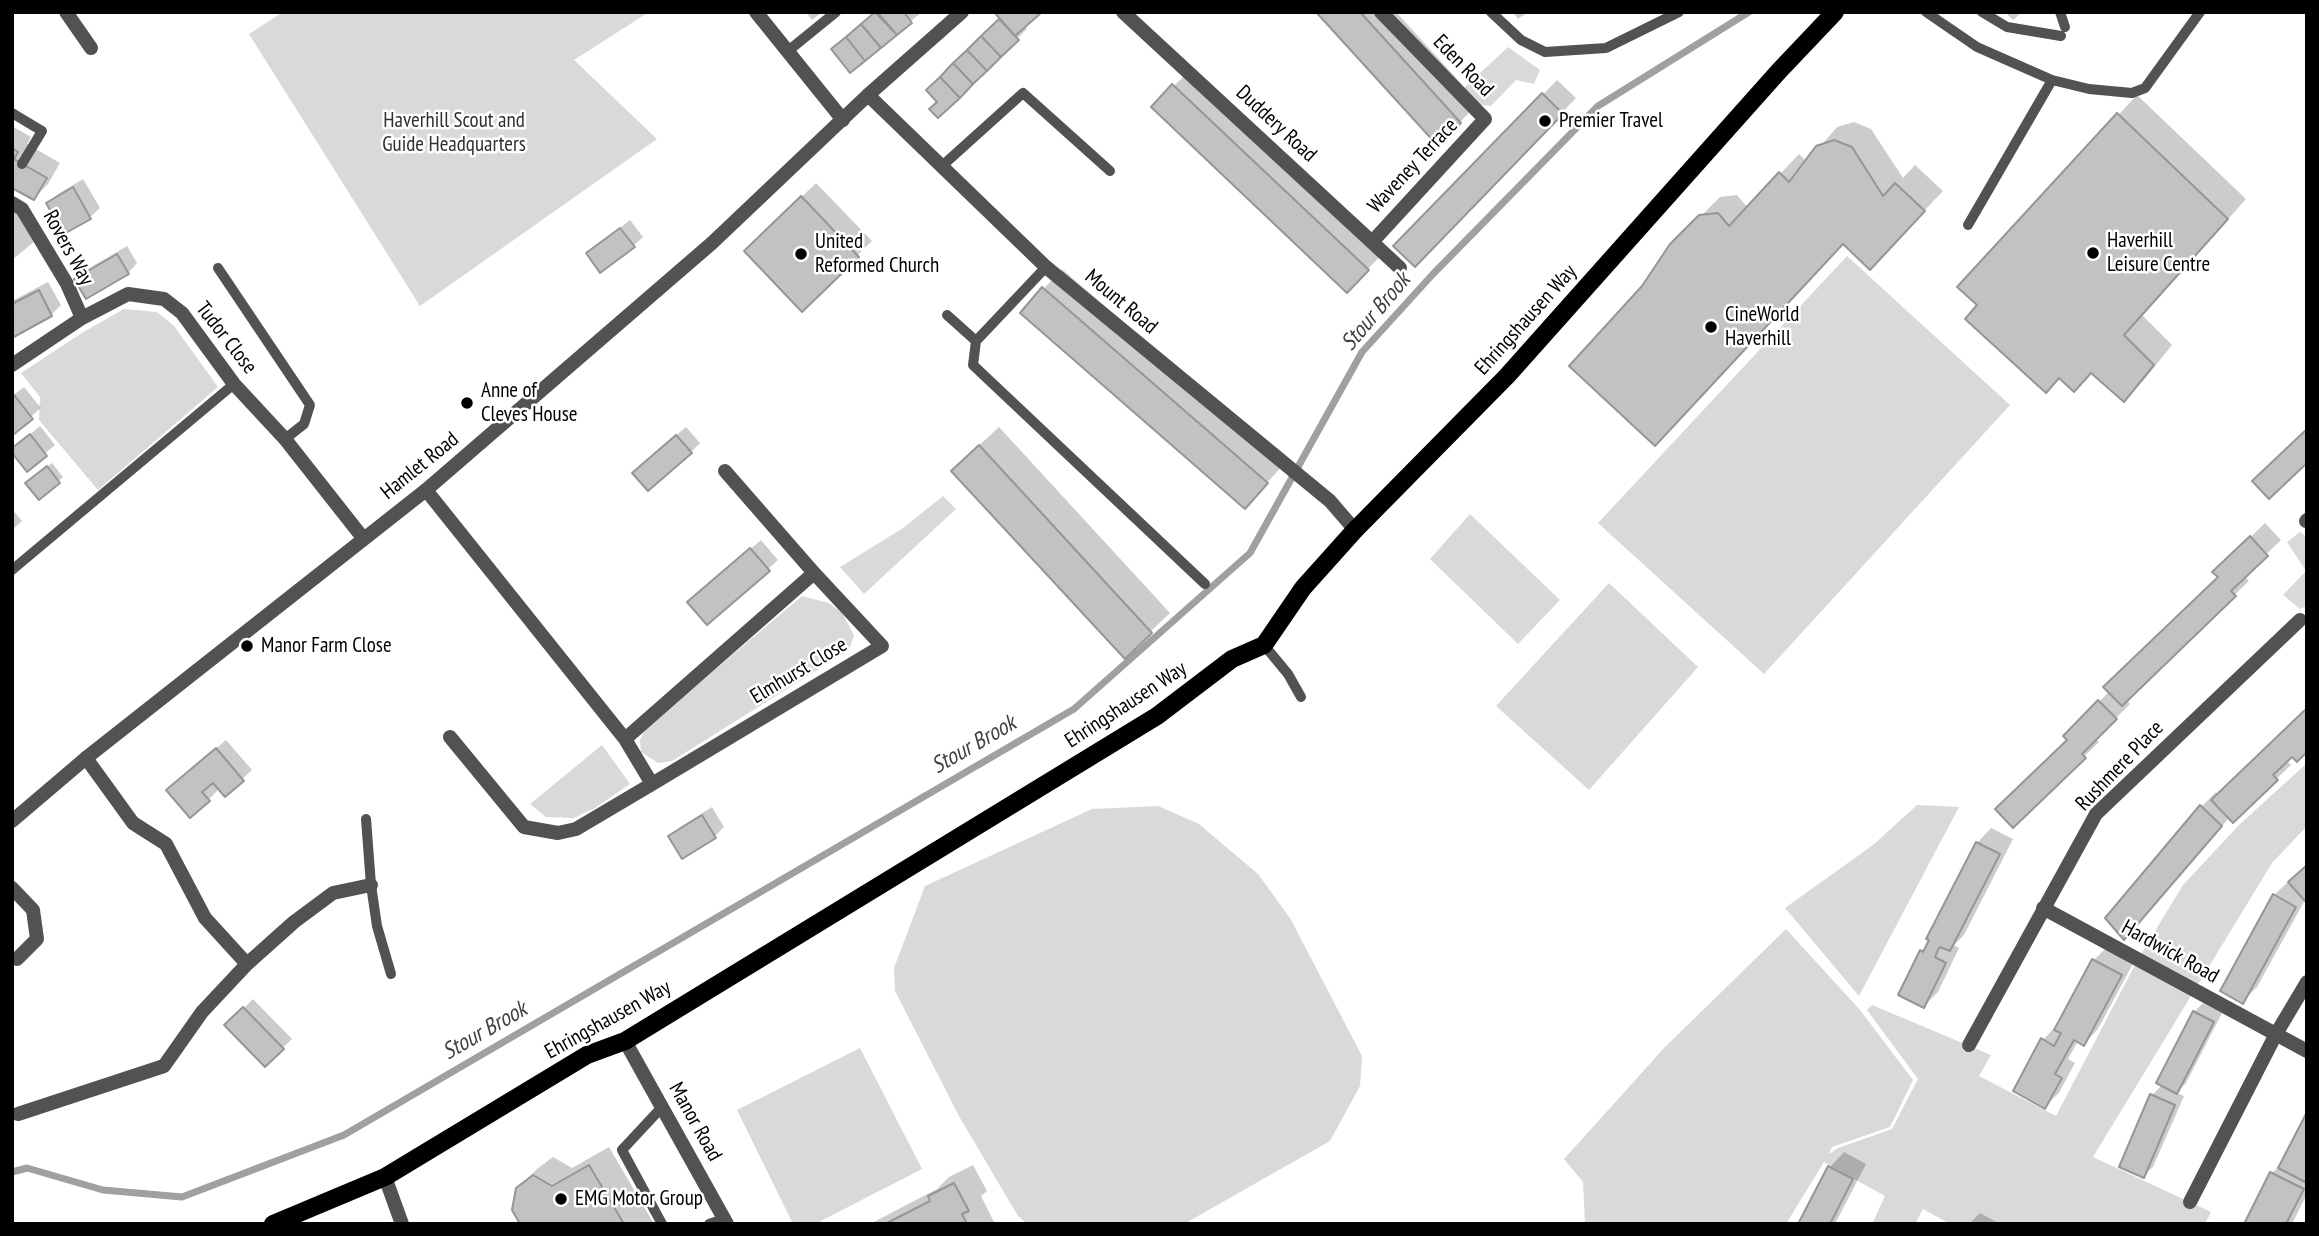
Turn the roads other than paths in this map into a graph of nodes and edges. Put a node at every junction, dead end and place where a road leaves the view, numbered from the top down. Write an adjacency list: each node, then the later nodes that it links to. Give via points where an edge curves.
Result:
1 (66, 12): 14 (street)
2 (756, 12): 15 (street)
3 (836, 12): 15 (lane)
4 (962, 12): 17 (street, Hamlet Road)
5 (1124, 12): 26 (street, Duddery Road)
6 (1381, 12): 19 (street, Eden Road)
7 (1491, 12): 8 (lane, via 1521,40 1545,52 1606,48)
8 (1679, 12)
9 (1834, 12): 38 (main road, Ehringshausen Way, via 1507,376)
10 (1926, 12): 16 (lane, via 1977,47)
11 (1982, 12): 12 (lane, via 2007,27 2063,32)
12 (2060, 12)
13 (2200, 12): 16 (lane, via 2145,88 2132,93)
14 (91, 48)
15 (788, 51): 20 (street)
16 (2052, 80): 25 (lane)
17 (868, 95): 20 (street, Hamlet Road); 22 (street, Mount Road)
18 (12, 113): 21 (lane, via 41,131)
19 (1485, 119): 26 (street, Waveney Terrace)
20 (843, 120): 37 (street, Hamlet Road, via 712,243)
21 (22, 164)
22 (942, 166): 23 (lane, via 1023,93); 27 (street, Mount Road)
23 (1110, 171)
24 (12, 203): 31 (street, Rovers Way, via 22,209)
25 (1968, 225)
26 (1373, 241): 29 (street, Duddery Road)
27 (1046, 267): 32 (lane); 38 (street, Mount Road, via 1321,494)
28 (218, 268): 35 (lane, via 310,405 304,424)
29 (1400, 268)
30 (947, 316): 32 (lane)
31 (82, 318): 33 (street, Tudor Close); 34 (street, Tudor Close, via 128,293 164,299 182,313)
32 (976, 341): 42 (lane, via 973,365)
33 (12, 365)
34 (234, 384): 35 (street, Tudor Close); 40 (lane)
35 (285, 439): 39 (street, Tudor Close)
36 (725, 471): 41 (street, Elmhurst Close)
37 (426, 490): 39 (street, Hamlet Road); 47 (street)
38 (1356, 530): 44 (main road, Ehringshausen Way, via 1303,587)
39 (363, 538): 48 (street, Hamlet Road)
40 (12, 570)
41 (814, 573): 47 (street); 49 (street, Elmhurst Close, via 882,646)
42 (1205, 584)
43 (2300, 620): 54 (street, Rushmere Place, via 2096,814)
44 (1264, 645): 45 (lane); 60 (main road, Ehringshausen Way, via 1232,659 1157,716)
45 (1301, 697)
46 (450, 737): 49 (street, Elmhurst Close, via 524,827 558,833 576,829)
47 (625, 739): 49 (street)
48 (86, 758): 51 (street, Hamlet Road); 56 (street, via 133,823 166,844 205,918)
49 (653, 785)
50 (366, 818): 52 (lane)
51 (12, 821)
52 (371, 885): 56 (street, via 333,893); 57 (lane)
53 (12, 888): 55 (street, via 33,910 37,939)
54 (2043, 908): 59 (street, Hardwick Road); 61 (street, Rushmere Place)
55 (18, 959)
56 (247, 964): 64 (street, via 202,1012 164,1066)
57 (391, 974)
58 (2307, 982): 59 (street)
59 (2276, 1034): 62 (street, Hardwick Road); 66 (street)
60 (625, 1041): 63 (street, Manor Road); 65 (main road, Ehringshausen Way, via 587,1055)
61 (1969, 1045)
62 (2307, 1051)
63 (663, 1106): 67 (street, Manor Road); 70 (lane, via 622,1150)
64 (18, 1114)
65 (385, 1177): 68 (main road, Ehringshausen Way); 69 (street)
66 (2190, 1202)
67 (726, 1221): 71 (lane)
68 (273, 1224)
69 (402, 1224)
70 (662, 1224)
71 (709, 1224)

